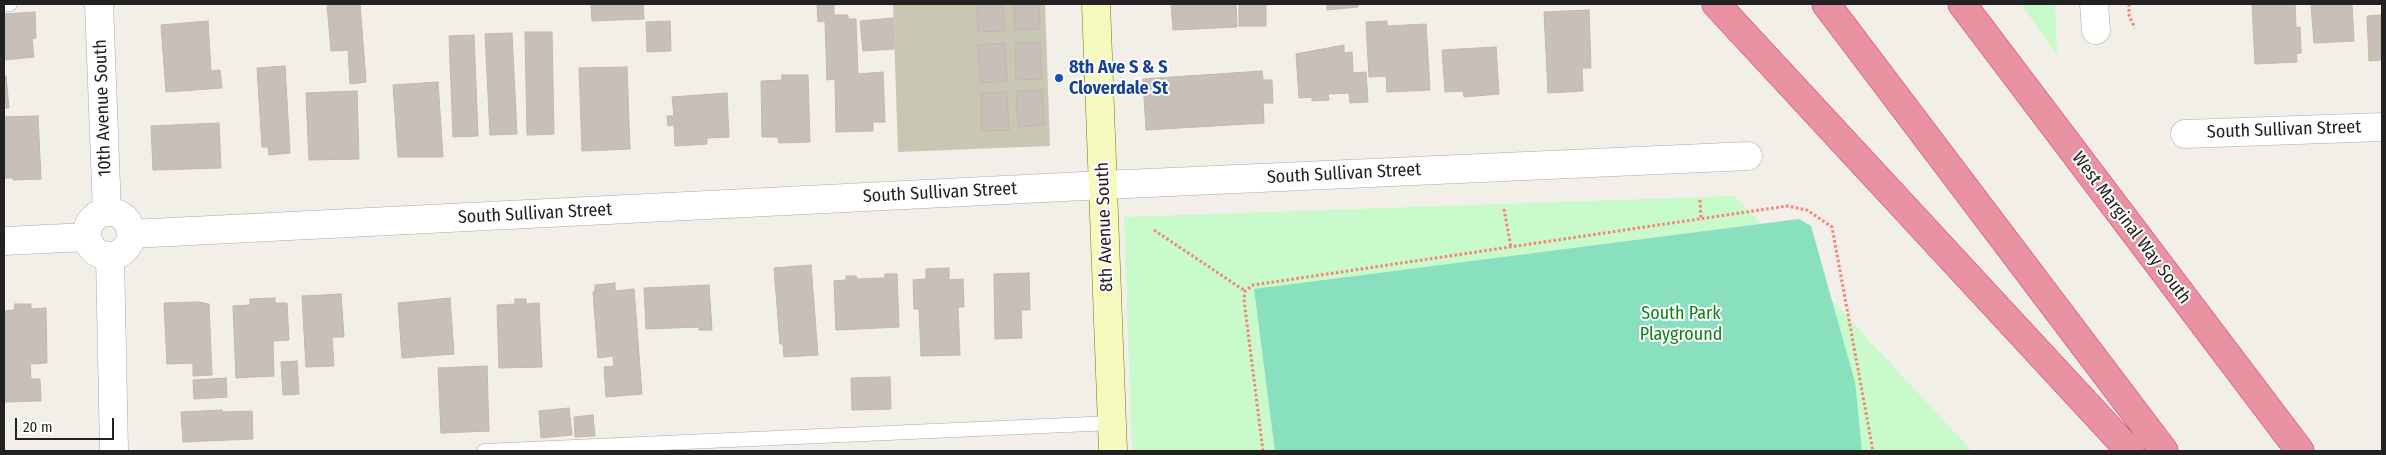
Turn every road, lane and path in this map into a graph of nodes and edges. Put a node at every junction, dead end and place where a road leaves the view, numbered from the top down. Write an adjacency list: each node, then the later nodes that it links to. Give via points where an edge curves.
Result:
1 (4, 4): 2 (lane)
2 (10, 4)
3 (98, 4): 16 (street, 10th Avenue South)
4 (1096, 4): 13 (street, 8th Avenue South)
5 (1716, 4): 31 (highway)
6 (1826, 4): 32 (highway)
7 (1962, 4): 33 (highway, West Marginal Way South)
8 (2129, 4): 9 (path, via 2129,16)
9 (2135, 28)
10 (2382, 126): 11 (street, South Sullivan Street)
11 (2185, 134)
12 (1748, 156): 13 (street, South Sullivan Street)
13 (1104, 185): 19 (street, South Sullivan Street); 25 (street, 8th Avenue South)
14 (1700, 200): 17 (path)
15 (1504, 209): 22 (path)
16 (107, 212): 19 (street, via 125,220); 20 (street, via 93,219)
17 (1701, 219): 22 (path); 30 (path, via 1787,206 1807,210 1832,227)
18 (1154, 230): 24 (path)
19 (131, 234): 23 (street, via 128,246)
20 (87, 237): 21 (street); 23 (street, via 95,252)
21 (4, 241)
22 (1511, 247): 24 (path, via 1253,285)
23 (110, 256): 26 (street)
24 (1245, 291): 29 (path)
25 (1112, 423): 27 (lane); 28 (street, 8th Avenue South)
26 (114, 451)
27 (484, 451)
28 (1113, 451)
29 (1263, 451)
30 (1873, 451)
31 (2130, 451)
32 (2164, 451)
33 (2300, 451)

